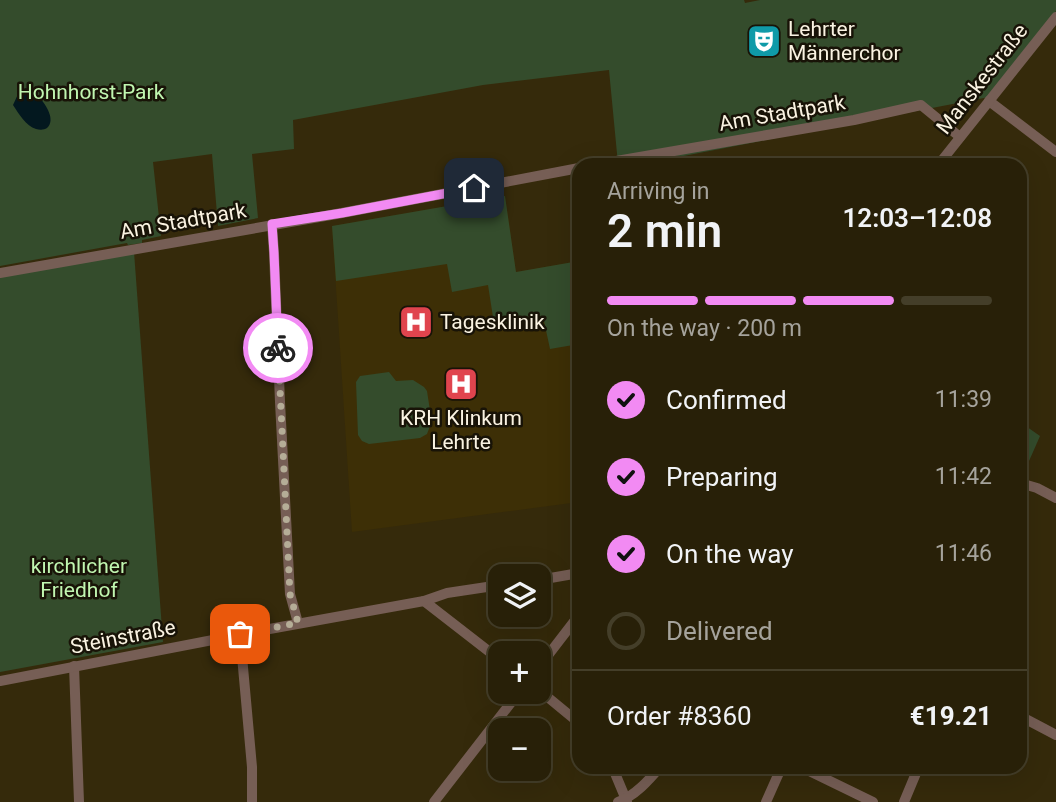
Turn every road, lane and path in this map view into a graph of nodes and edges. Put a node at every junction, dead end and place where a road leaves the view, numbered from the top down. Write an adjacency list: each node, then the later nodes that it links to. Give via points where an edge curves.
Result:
1 (1056, 16): 2 (street, Manskestraße)
2 (989, 101): 3 (street, Manskestraße); 4 (street)
3 (960, 137): 5 (street, Am Stadtpark, via 920,105); 6 (street, Manskestraße)
4 (1056, 152)
5 (634, 158)
6 (944, 158)
7 (572, 169): 8 (street, Am Stadtpark)
8 (272, 224): 9 (street, Am Stadtpark); 16 (street, via 290,594)
9 (0, 273)
10 (1027, 485): 11 (street)
11 (1056, 498)
12 (572, 574): 13 (street)
13 (551, 578)
14 (488, 588): 15 (street, Steinstraße)
15 (424, 601): 16 (street, Steinstraße); 19 (street)
16 (298, 623): 18 (street, Steinstraße)
17 (572, 624): 20 (street)
18 (240, 634): 21 (street, Steinstraße); 35 (street)
19 (488, 651)
20 (551, 651)
21 (74, 666): 22 (street, Steinstraße); 34 (street)
22 (0, 681)
23 (551, 700): 25 (street)
24 (510, 704): 36 (street)
25 (572, 717)
26 (1027, 720): 27 (street)
27 (1056, 735)
28 (614, 774): 33 (street)
29 (654, 774): 33 (street)
30 (778, 774): 37 (street)
31 (815, 774): 38 (street)
32 (916, 774): 39 (street)
33 (623, 801)
34 (79, 802)
35 (252, 802)
36 (434, 802)
37 (766, 802)
38 (873, 802)
39 (904, 802)

